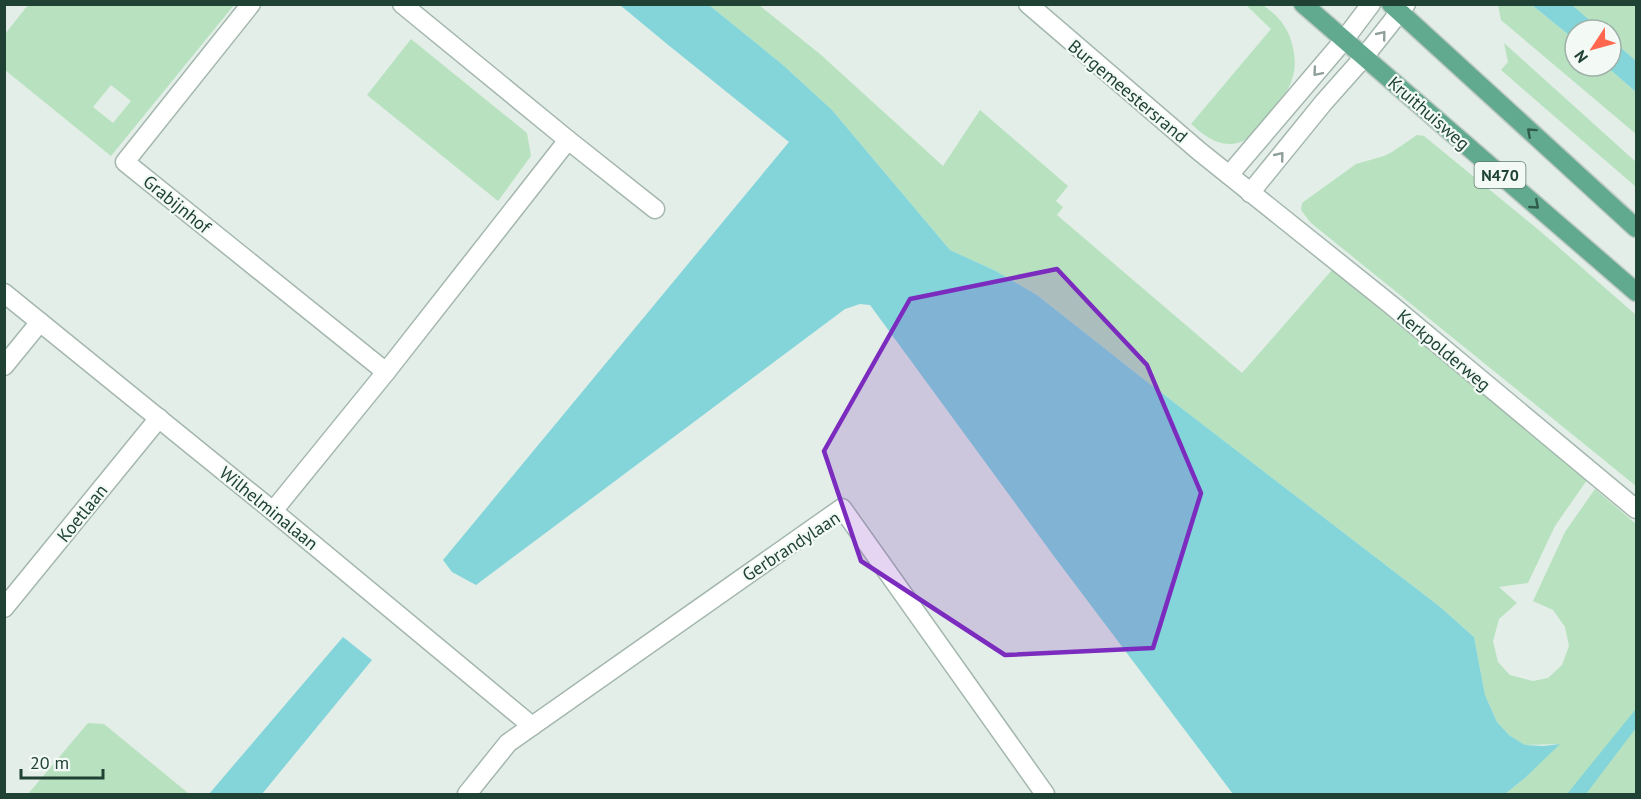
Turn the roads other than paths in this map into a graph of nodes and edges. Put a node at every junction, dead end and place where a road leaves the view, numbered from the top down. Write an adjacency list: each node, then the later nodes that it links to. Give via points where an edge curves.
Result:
1 (251, 4): 18 (street, Grabijnhof, via 125,162)
2 (402, 4): 9 (street)
3 (1028, 4): 10 (street, Burgemeestersrand)
4 (1303, 4): 7 (main road, Kruithuisweg / N470)
5 (1371, 4): 7 (street)
6 (1399, 7): 8 (street, one-way to 6); 13 (main road, N470, one-way to 6)
7 (1344, 40): 8 (main road, Kruithuisweg / N470); 10 (street, one-way to 10)
8 (1364, 57): 11 (street, one-way to 8); 14 (main road, Kruithuisweg / N470, one-way to 14)
9 (568, 140): 12 (street); 18 (street)
10 (1229, 175): 11 (street, Kerkpolderweg)
11 (1250, 193): 20 (street, Kerkpolderweg)
12 (655, 209)
13 (1636, 228)
14 (1636, 292)
15 (4, 293): 16 (street, Wilhelminalaan)
16 (40, 322): 17 (street); 19 (street, Wilhelminalaan)
17 (4, 366)
18 (386, 372): 21 (street)
19 (159, 418): 21 (street, Wilhelminalaan); 22 (street, Koetlaan)
20 (1636, 509)
21 (273, 511): 23 (street, Wilhelminalaan)
22 (4, 608)
23 (532, 726): 24 (street, Gerbrandylaan, via 508,743); 25 (street, Gerbrandylaan, via 842,508)
24 (467, 795)
25 (1045, 795)

